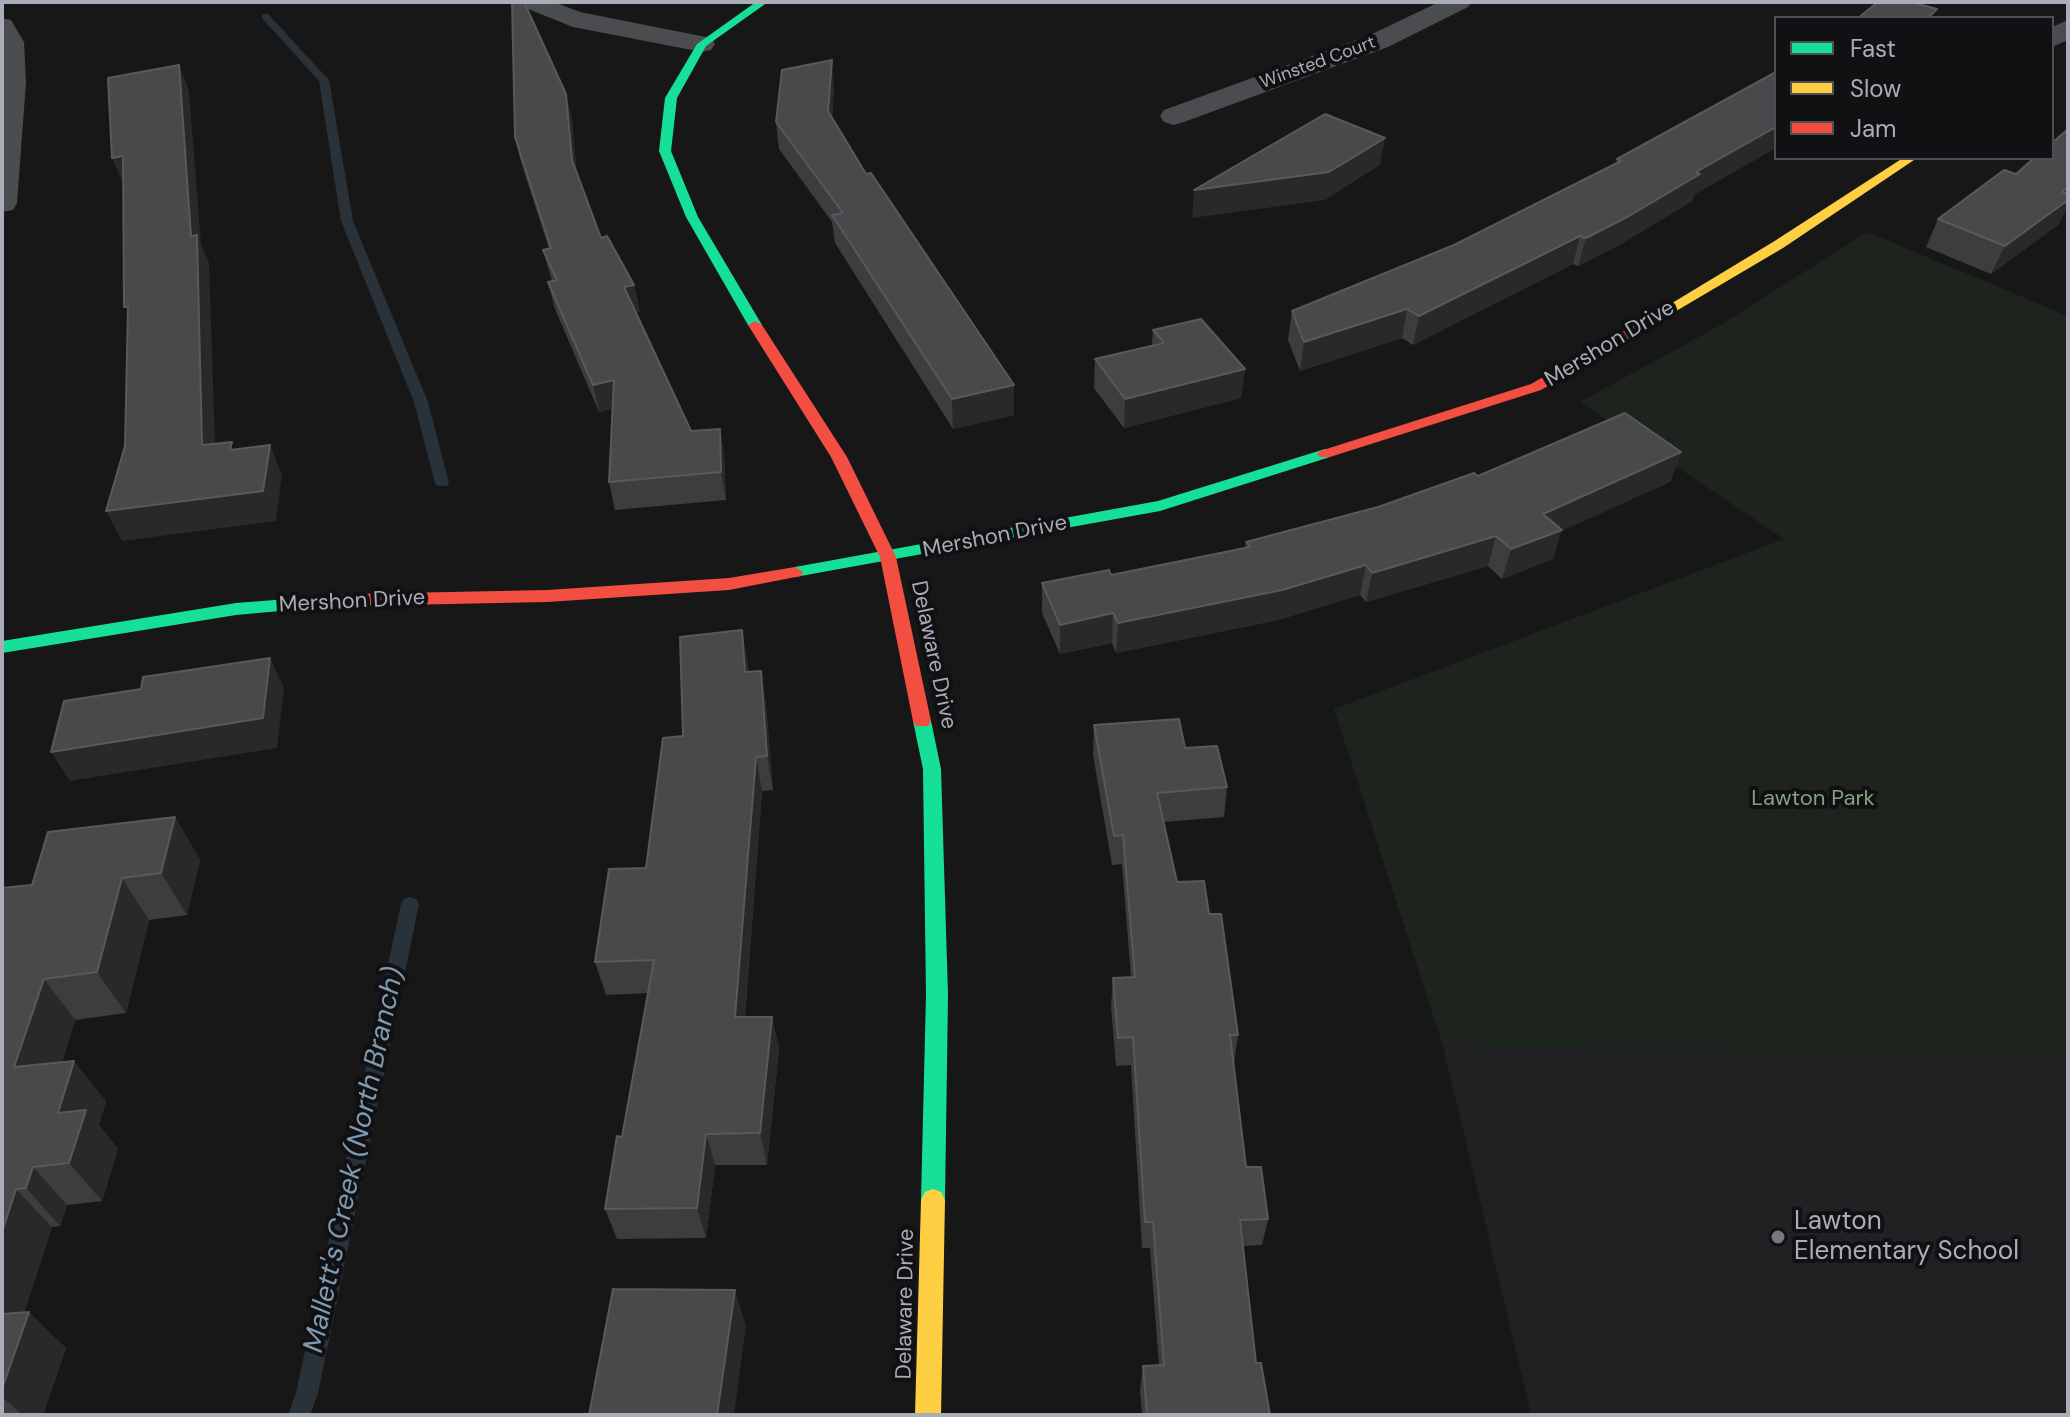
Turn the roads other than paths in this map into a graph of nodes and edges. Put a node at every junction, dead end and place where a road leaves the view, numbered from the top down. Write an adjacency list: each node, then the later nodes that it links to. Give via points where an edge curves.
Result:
1 (11, 2): 5 (street)
2 (532, 2): 7 (street, via 573,19)
3 (763, 2): 7 (street, Delaware Drive)
4 (1459, 2): 8 (street, Winsted Court, via 1379,41)
5 (2, 4)
6 (2, 26): 10 (street, via 11,42 12,82)
7 (702, 44): 11 (street, Delaware Drive, via 671,98 665,151 692,217 839,457)
8 (1174, 116)
9 (1908, 160): 11 (street, Mershon Drive, via 1778,245 1536,387 1160,506)
10 (2, 203)
11 (888, 557): 12 (street, Mershon Drive, via 729,584 547,596 370,598 236,609); 13 (street, Delaware Drive, via 932,769 937,995)
12 (2, 647)
13 (928, 1415)

